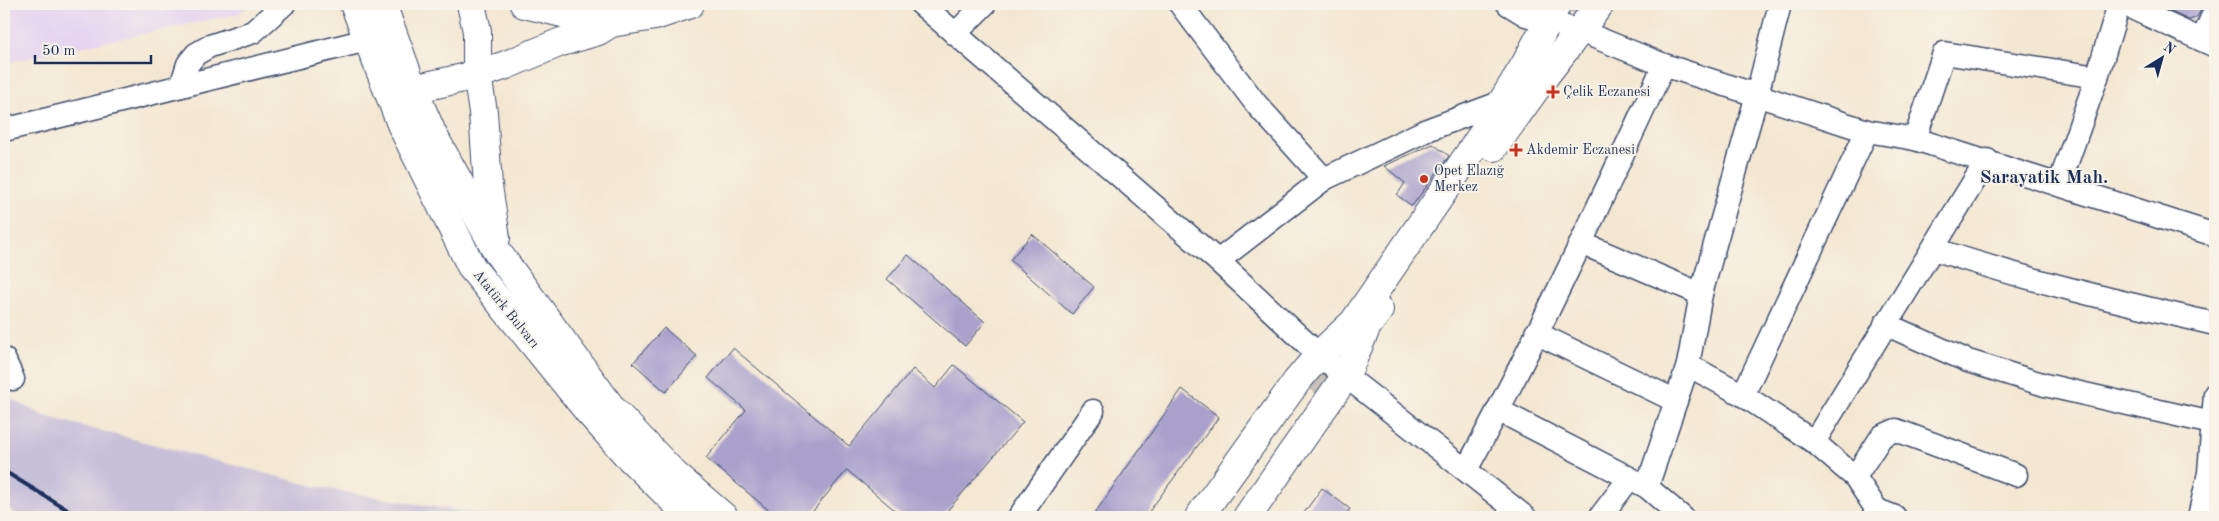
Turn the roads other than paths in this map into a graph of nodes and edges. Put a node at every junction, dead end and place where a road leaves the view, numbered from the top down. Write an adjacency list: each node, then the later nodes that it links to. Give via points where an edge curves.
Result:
1 (284, 4): 25 (street, via 253,32 196,54 188,64)
2 (354, 4): 20 (main road, Atatürk Bulvarı)
3 (382, 4): 26 (main road, Atatürk Bulvarı)
4 (471, 4): 23 (main road, via 477,31)
5 (524, 4): 17 (main road, via 570,15 596,16)
6 (690, 4): 17 (main road, via 655,16)
7 (921, 4): 19 (street)
8 (985, 4): 19 (street)
9 (1180, 4): 33 (street, via 1258,105)
10 (1508, 4): 16 (street, via 1526,15)
11 (1600, 4): 18 (main road)
12 (1780, 4): 27 (street)
13 (2119, 4): 24 (street)
14 (2123, 4): 21 (street)
15 (2215, 10): 21 (street)
16 (1552, 12): 18 (street); 28 (main road)
17 (611, 23): 23 (main road)
18 (1580, 31): 22 (street); 47 (main road, via 1367,326)
19 (955, 34): 39 (street)
20 (366, 40): 25 (street); 40 (main road, Atatürk Bulvarı, via 401,124)
21 (2209, 43)
22 (1664, 65): 27 (street); 36 (street)
23 (477, 75): 26 (main road); 38 (main road)
24 (2097, 76): 31 (street, via 1944,53); 34 (street)
25 (181, 86): 29 (street)
26 (413, 89): 38 (main road, Atatürk Bulvarı, via 454,176)
27 (1757, 95): 30 (street); 41 (street)
28 (1502, 102): 33 (street, via 1427,130); 45 (main road, via 1354,322)
29 (4, 130)
30 (1867, 131): 31 (street); 49 (street)
31 (1915, 139): 32 (street)
32 (1987, 160): 34 (street); 37 (street)
33 (1324, 179): 39 (street)
34 (2059, 185): 35 (street)
35 (2215, 235)
36 (1581, 243): 41 (street); 44 (street)
37 (1934, 249): 42 (street); 43 (street, via 2056,287)
38 (498, 253): 63 (main road, Atatürk Bulvarı, via 613,410 674,474); 64 (main road, via 685,468)
39 (1218, 261): 45 (street)
40 (472, 268): 61 (main road, via 518,344 586,429); 62 (main road, Atatürk Bulvarı, via 628,456)
41 (1701, 294): 46 (street)
42 (1885, 324): 53 (street, via 1968,361 2045,385); 54 (street)
43 (2215, 324)
44 (1536, 333): 50 (street); 51 (street)
45 (1319, 355): 47 (street); 66 (main road, via 1297,380)
46 (1688, 365): 49 (street); 50 (street)
47 (1345, 377): 55 (street); 69 (main road)
48 (2215, 394): 53 (street)
49 (1743, 395): 54 (street)
50 (1676, 401): 59 (street)
51 (1498, 410): 55 (street); 59 (street)
52 (1094, 411): 65 (street)
53 (2212, 423): 57 (street)
54 (1814, 442): 58 (street)
55 (1466, 470): 70 (street)
56 (2016, 475): 58 (street, via 1896,430 1878,440)
57 (2212, 475): 73 (street)
58 (1855, 477): 60 (street)
59 (1638, 483): 71 (street); 72 (street)
60 (1881, 515)
61 (671, 517)
62 (695, 517)
63 (724, 517)
64 (743, 517)
65 (1019, 517)
66 (1199, 517)
67 (1216, 517): 68 (main road, via 1314,392)
68 (1231, 517)
69 (1247, 517)
70 (1525, 517)
71 (1600, 517)
72 (1682, 517)
73 (2200, 517)

